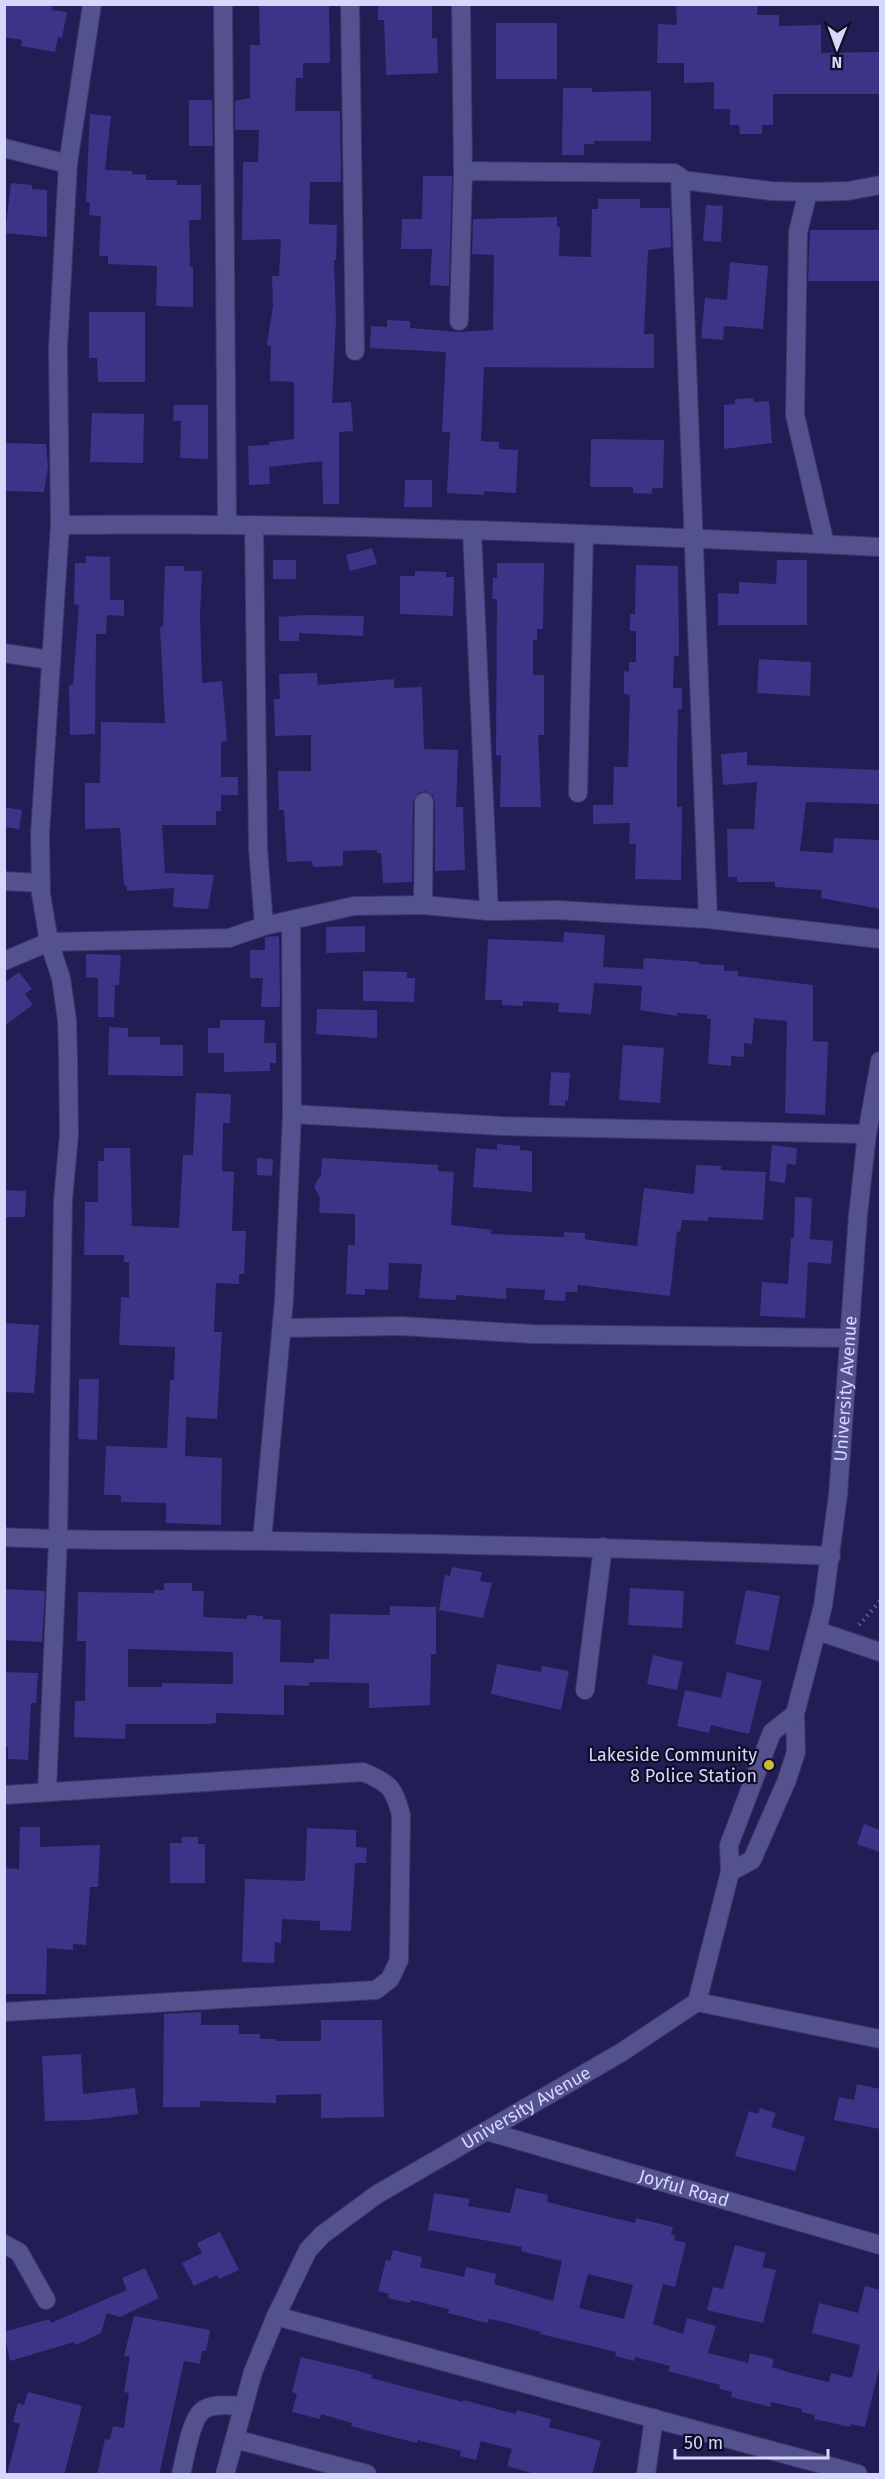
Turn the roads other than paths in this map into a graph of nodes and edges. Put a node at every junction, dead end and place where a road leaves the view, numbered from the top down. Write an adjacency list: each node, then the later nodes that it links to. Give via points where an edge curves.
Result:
1 (92, 4): 6 (street)
2 (223, 4): 13 (street)
3 (350, 4): 12 (street)
4 (462, 4): 7 (street)
5 (4, 148): 6 (street)
6 (68, 164): 14 (street, via 58,348)
7 (463, 171): 8 (street, via 674,173); 11 (street)
8 (681, 180): 10 (street); 18 (street)
9 (880, 185): 10 (street)
10 (807, 192): 19 (street, via 798,232 795,415)
11 (459, 321)
12 (355, 351)
13 (227, 523): 14 (street); 15 (street)
14 (60, 525): 22 (street)
15 (254, 525): 16 (street); 31 (street, via 258,848)
16 (472, 531): 17 (street); 28 (street)
17 (584, 534): 18 (street); 23 (street)
18 (692, 538): 19 (street); 30 (street)
19 (825, 544): 20 (street)
20 (880, 547)
21 (4, 652): 22 (street)
22 (50, 660): 26 (street)
23 (578, 793)
24 (424, 802): 27 (street)
25 (4, 881): 26 (street)
26 (40, 883): 33 (street)
27 (423, 905): 28 (street); 29 (street, via 354,906)
28 (489, 911): 30 (street, via 558,910)
29 (291, 920): 31 (street); 36 (street)
30 (708, 920): 32 (street)
31 (264, 926): 33 (street, via 229,938)
32 (880, 939)
33 (49, 942): 34 (street); 41 (street, via 61,978 68,1020 69,1134 63,1200)
34 (4, 961)
35 (880, 1061): 37 (street, University Avenue)
36 (292, 1114): 37 (street, via 502,1126); 38 (street)
37 (867, 1134): 39 (street, University Avenue)
38 (282, 1328): 39 (street, via 401,1326 532,1334); 42 (street)
39 (849, 1338): 44 (street, University Avenue)
40 (4, 1537): 41 (street)
41 (58, 1540): 42 (street); 49 (street)
42 (262, 1540): 43 (street)
43 (603, 1547): 44 (street); 47 (street)
44 (831, 1556): 45 (street, University Avenue)
45 (818, 1631): 46 (street); 48 (street, University Avenue)
46 (880, 1652)
47 (585, 1690)
48 (795, 1714): 51 (street, via 772,1732 729,1845); 51 (street, University Avenue, via 796,1752 774,1813 752,1860)
49 (47, 1790): 50 (street); 53 (street, via 363,1772 384,1780 395,1792 401,1815 399,1960 390,1979 376,1990 149,2001)
50 (4, 1795)
51 (730, 1872): 52 (street)
52 (697, 2002): 54 (street); 55 (street, University Avenue, via 622,2052)
53 (4, 2013)
54 (880, 2039)
55 (486, 2131): 57 (street, Joyful Road); 59 (street, University Avenue, via 376,2195 322,2235 308,2250)
56 (4, 2244): 58 (street, via 19,2252)
57 (880, 2245)
58 (46, 2300)
59 (276, 2316): 60 (street, University Avenue); 61 (street)
60 (244, 2406): 62 (street, University Avenue); 63 (street, via 214,2406 202,2411)
61 (654, 2418): 66 (street); 67 (street)
62 (235, 2439): 64 (street, University Avenue); 65 (street)
63 (181, 2475)
64 (225, 2475)
65 (368, 2475)
66 (646, 2475)
67 (858, 2475)

